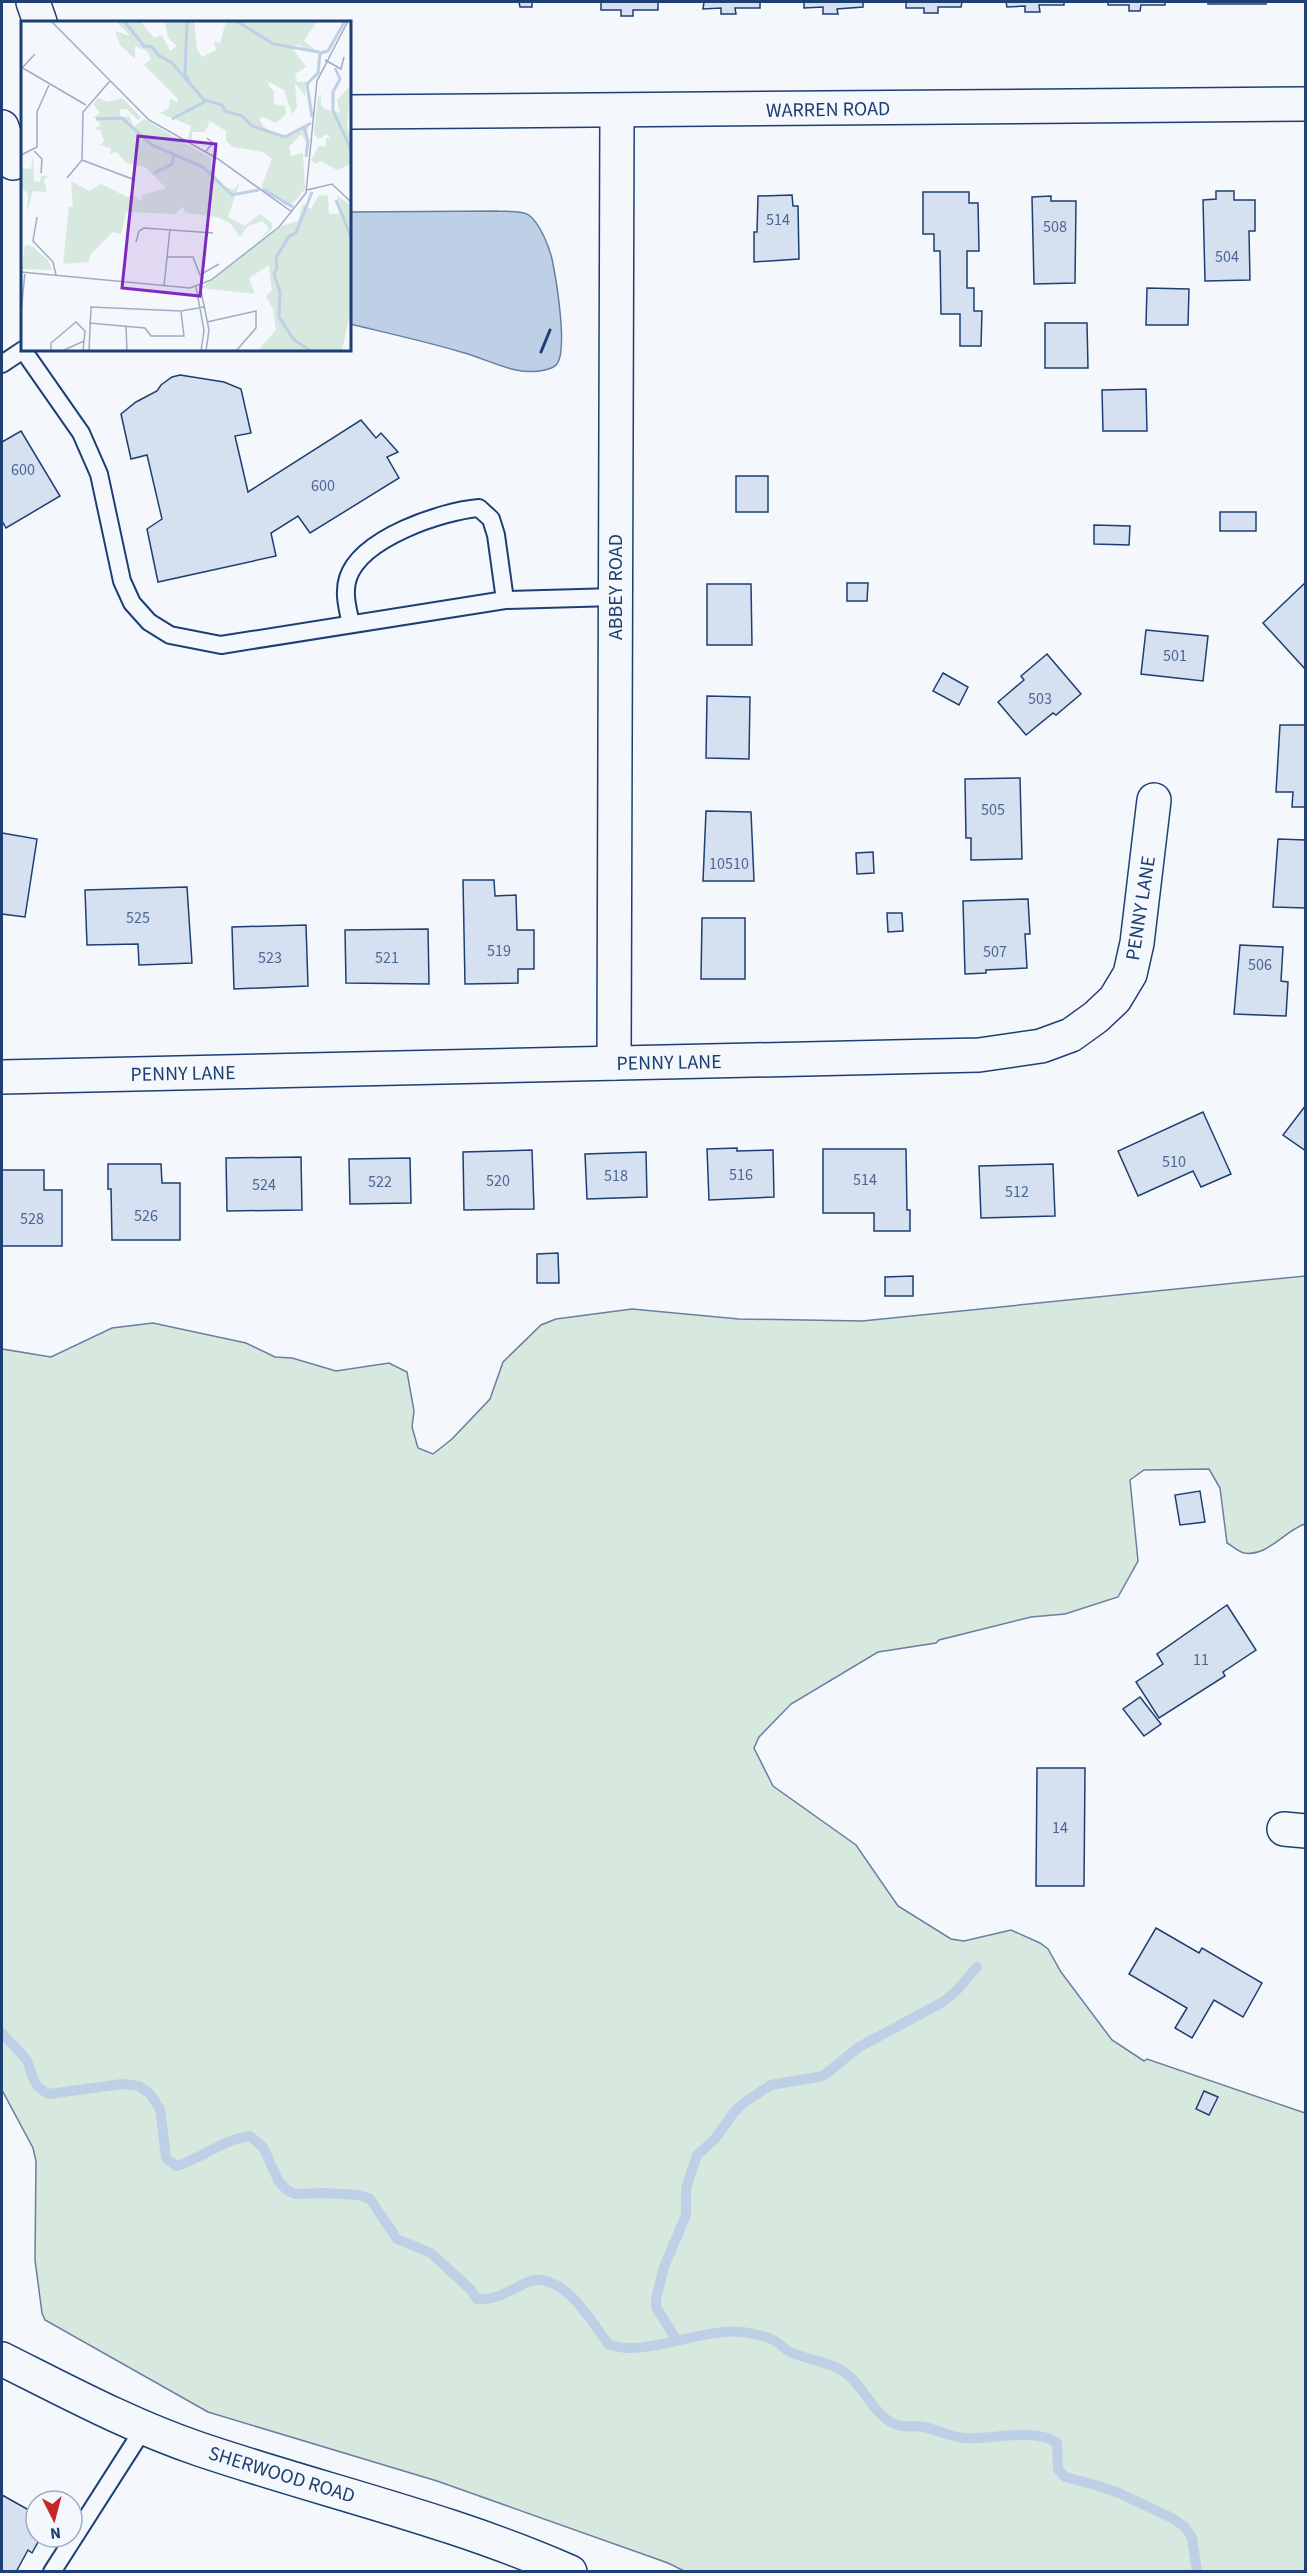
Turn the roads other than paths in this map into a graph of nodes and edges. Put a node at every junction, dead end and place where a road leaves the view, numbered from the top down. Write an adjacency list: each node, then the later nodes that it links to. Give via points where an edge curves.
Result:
1 (33, 2): 2 (street)
2 (40, 21)
3 (1305, 104): 5 (street, WARREN ROAD)
4 (351, 112): 5 (street, WARREN ROAD)
5 (617, 112): 11 (street, ABBEY ROAD)
6 (2, 127): 7 (street)
7 (12, 164)
8 (22, 351): 10 (lane)
9 (24, 351): 13 (lane, via 81,433 99,474 122,581 132,603 149,622 170,635 221,645)
10 (2, 364)
11 (615, 597): 12 (lane); 15 (street, ABBEY ROAD)
12 (505, 600): 13 (lane); 13 (lane, via 491,519 479,508 458,510 427,519 382,541 360,560 348,578 346,600)
13 (351, 624)
14 (1154, 800): 15 (street, PENNY LANE, via 1142,914 1130,974 1115,999 1071,1035 1041,1046 979,1055)
15 (614, 1063): 16 (street, PENNY LANE)
16 (2, 1077)
17 (2, 2359): 18 (street, SHERWOOD ROAD)
18 (144, 2428): 19 (lane); 20 (street, SHERWOOD ROAD, via 197,2449 411,2513)
19 (52, 2571)
20 (570, 2571)

